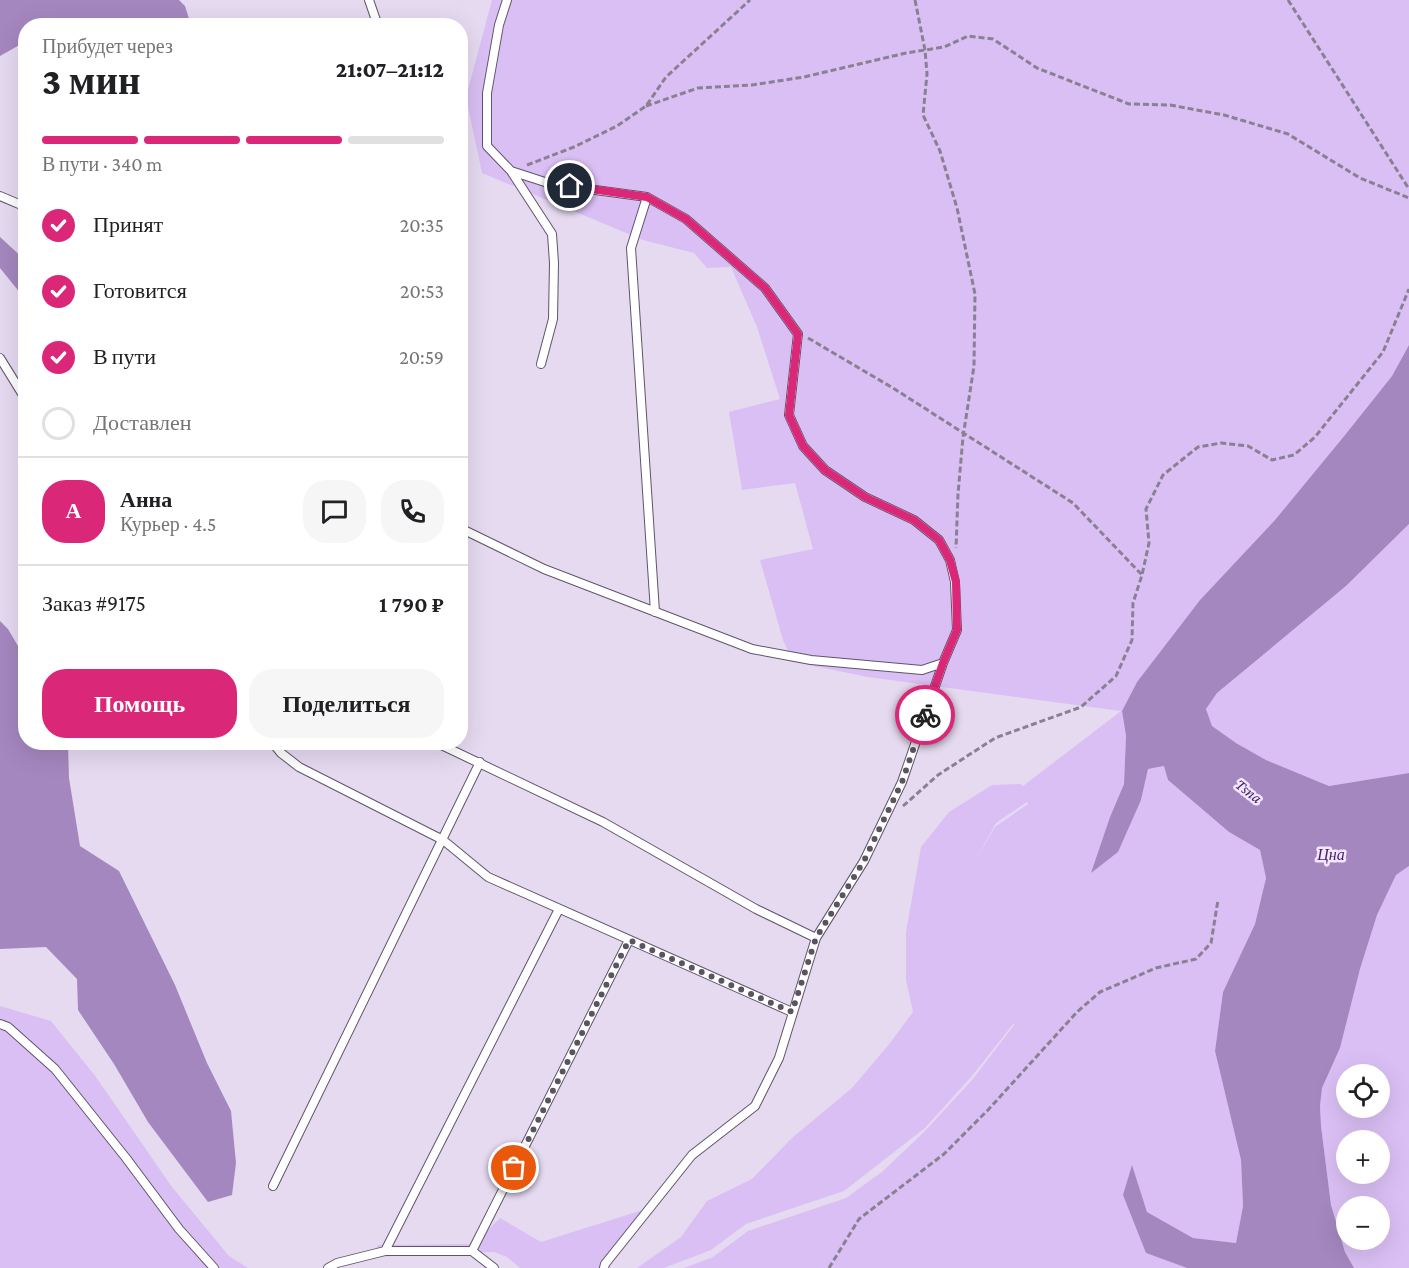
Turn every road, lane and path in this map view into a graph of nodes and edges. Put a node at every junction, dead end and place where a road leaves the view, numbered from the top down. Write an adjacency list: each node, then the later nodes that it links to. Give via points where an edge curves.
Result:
1 (369, 0): 6 (lane)
2 (507, 0): 9 (lane, via 487,93 487,146)
3 (750, 0): 8 (path, via 666,77)
4 (915, 0): 7 (path)
5 (1288, 0): 10 (path)
6 (375, 18)
7 (925, 50): 8 (path, via 804,77 698,88); 13 (path, via 944,47 968,36 993,39 1037,68 1129,104 1170,105 1224,115 1287,134 1360,178); 20 (path, via 923,115 940,151 957,208 975,294 974,366)
8 (646, 106): 9 (path, via 617,126 574,147)
9 (511, 171): 12 (lane, via 551,184); 18 (lane, via 552,234 553,319)
10 (1409, 189)
11 (0, 196): 14 (lane)
12 (647, 197): 16 (lane, via 686,219 765,288); 24 (lane, via 631,248)
13 (1409, 198)
14 (18, 204)
15 (1409, 289): 23 (path, via 1383,352 1315,437 1294,455 1272,460 1248,446 1221,442 1198,447 1163,475 1146,509 1149,543)
16 (798, 334): 20 (path); 25 (lane, via 789,415 803,446 825,470 865,497 914,520 939,540 950,560 956,582 957,630)
17 (0, 357): 19 (lane)
18 (541, 364)
19 (18, 387)
20 (964, 433): 22 (path); 23 (path, via 1073,503)
21 (468, 532): 24 (lane, via 544,570)
22 (956, 549)
23 (1142, 575): 29 (path, via 1133,603 1132,640 1116,676 1081,707 995,738 938,775)
24 (655, 612): 25 (lane, via 752,649 811,660 922,670)
25 (943, 663): 33 (lane, via 902,782 864,861)
26 (279, 750): 30 (lane, via 299,767)
27 (453, 750): 28 (lane)
28 (480, 762): 30 (lane); 33 (lane, via 603,822 756,909)
29 (898, 810)
30 (443, 840): 32 (lane, via 489,877); 37 (lane)
31 (1218, 900): 44 (path, via 1211,943 1196,959 1156,968 1100,992 944,1154 859,1219)
32 (559, 909): 34 (lane); 38 (lane)
33 (816, 938): 35 (lane)
34 (629, 940): 35 (lane); 39 (lane)
35 (792, 1012): 43 (lane, via 779,1058 755,1106 692,1155)
36 (0, 1024): 40 (lane, via 55,1069)
37 (273, 1186)
38 (385, 1251): 39 (lane); 41 (lane)
39 (472, 1251): 42 (lane)
40 (214, 1268)
41 (328, 1268)
42 (494, 1268)
43 (604, 1268)
44 (829, 1268)

